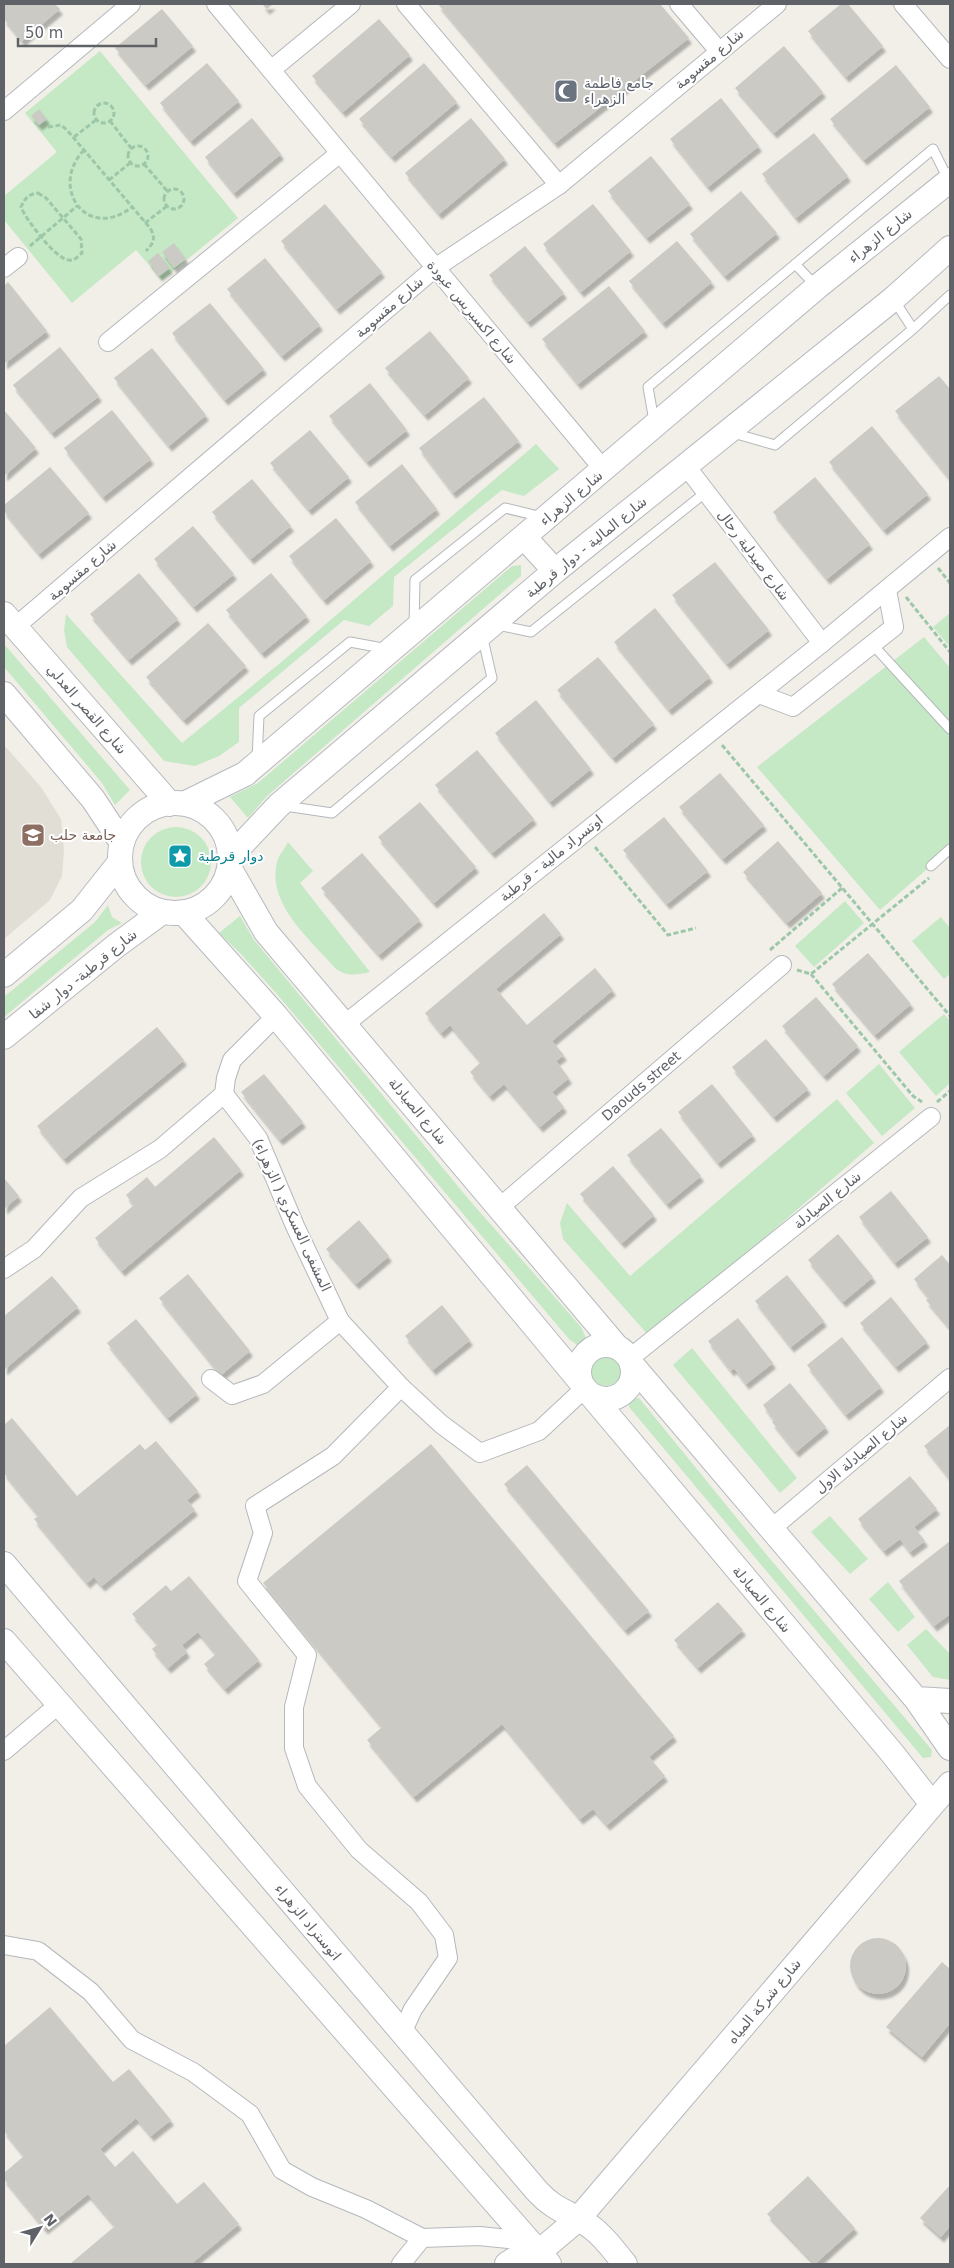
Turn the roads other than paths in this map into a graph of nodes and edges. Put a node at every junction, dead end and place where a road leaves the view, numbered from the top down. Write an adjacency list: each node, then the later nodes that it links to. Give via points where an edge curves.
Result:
1 (131, 4): 11 (street)
2 (216, 4): 10 (street, شارع اكسبريس عبودة)
3 (350, 4): 10 (street)
4 (406, 4): 14 (street)
5 (678, 4): 8 (street)
6 (777, 4): 8 (street, شارع مقسومة)
7 (903, 4): 9 (street)
8 (719, 51): 14 (street, شارع مقسومة)
9 (950, 59)
10 (271, 70): 12 (street, شارع اكسبريس عبودة)
11 (4, 111)
12 (340, 153): 17 (street, شارع اكسبريس عبودة); 22 (street)
13 (950, 180): 16 (lane, via 933,149); 18 (street, شارع الزهراء)
14 (559, 185): 17 (street, شارع مقسومة)
15 (950, 248): 20 (street, شارع المالية - دوار قرطبة)
16 (795, 264): 18 (lane); 23 (lane, via 648,386)
17 (435, 268): 26 (street, شارع اكسبريس عبودة); 33 (street, شارع مقسومة)
18 (817, 287): 23 (street, شارع الزهراء)
19 (950, 295): 21 (lane)
20 (893, 299): 21 (lane); 24 (street, شارع المالية - دوار قرطبة)
21 (913, 330): 24 (lane, via 775,445)
22 (108, 342)
23 (655, 426): 26 (street, شارع الزهراء)
24 (728, 431): 25 (street, شارع المالية - دوار قرطبة)
25 (686, 466): 27 (street, شارع صيدلية رحال); 31 (street, شارع المالية - دوار قرطبة)
26 (604, 470): 28 (street, شارع الزهراء)
27 (706, 492): 34 (lane, via 531,632); 36 (street, شارع صيدلية رحال)
28 (548, 518): 29 (street, شارع الزهراء); 35 (lane, via 506,508 415,580)
29 (524, 538): 31 (street); 35 (street, شارع الزهراء)
30 (950, 538): 32 (street, اوتسراد مالية - قرطبة)
31 (555, 571): 34 (street, شارع المالية - دوار قرطبة)
32 (891, 587): 36 (street, اوتسراد مالية - قرطبة); 37 (street, via 894,627)
33 (9, 620): 43 (street, شارع القصر العدلي)
34 (487, 628): 44 (street, شارع المالية - دوار قرطبة); 44 (lane, via 492,678 332,813)
35 (414, 631): 38 (street, شارع الزهراء)
36 (822, 644): 40 (street, اوتسراد مالية - قرطبة)
37 (873, 645): 40 (street, via 793,707); 41 (lane)
38 (392, 650): 42 (street, شارع الزهراء); 42 (lane, via 350,642 259,716)
39 (4, 694): 46 (street, via 93,798)
40 (759, 694): 53 (street, اوتسراد مالية - قرطبة)
41 (950, 729)
42 (256, 765): 43 (street, شارع الزهراء, via 245,774)
43 (177, 804): 46 (street, via 154,807 140,816 129,828); 47 (street, via 202,810 216,821 227,837)
44 (279, 805): 47 (street, شارع المالية - دوار قرطبة)
45 (950, 849): 48 (lane)
46 (121, 852): 49 (street, via 124,879 133,894 146,905); 51 (street, via 82,910)
47 (230, 863): 49 (street, via 221,890 205,905); 53 (street, شارع الصيادلة, via 266,932)
48 (934, 869)
49 (173, 912): 52 (street, شارع الصيادلة); 54 (street, شارع قرطبة- دوار شفا, via 117,945)
50 (782, 966): 57 (street, Daouds street)
51 (4, 975)
52 (276, 1016): 55 (street, via 232,1060); 64 (street, شارع الصيادلة)
53 (344, 1024): 57 (street, شارع الصيادلة)
54 (4, 1037)
55 (224, 1094): 58 (street, via 160,1149 81,1198 34,1249); 59 (street, المشفى العسكري ( الزهراء), via 258,1138)
56 (928, 1110): 60 (street, شارع الصيادلة)
57 (500, 1207): 60 (street, شارع الصيادلة)
58 (4, 1269)
59 (340, 1321): 62 (street, via 263,1384 232,1395); 63 (street, المشفى العسكري ( الزهراء))
60 (626, 1357): 64 (street, via 630,1384 617,1397 599,1399); 64 (street, via 607,1344 590,1349 579,1363); 65 (street, شارع الصيادلة)
61 (950, 1378): 65 (street, شارع الصيادلة الاول)
62 (211, 1379)
63 (402, 1387): 64 (street, المشفى العسكري ( الزهراء), via 441,1424 480,1453 539,1431); 76 (street, via 333,1456 255,1506 263,1533 247,1581 307,1655 294,1707 294,1748 307,1786 359,1850 419,1902 444,1935 448,1958 413,2008)
64 (585, 1389): 74 (street, شارع الصيادلة)
65 (771, 1529): 68 (street, شارع الصيادلة)
66 (4, 1564): 76 (street, اتوستراد الزهراء)
67 (6, 1649): 70 (street)
68 (916, 1700): 69 (street); 71 (street, شارع الصيادلة)
69 (950, 1701)
70 (58, 1705): 72 (street); 79 (street)
71 (950, 1748)
72 (4, 1750)
73 (950, 1784): 74 (street, شارع شركة المياه)
74 (932, 1804): 77 (street, شارع شركة المياه)
75 (4, 1945): 78 (street, via 38,1951 91,1992 132,2040 193,2072 250,2114 282,2170)
76 (402, 2034): 77 (street, اتوستراد الزهراء, via 536,2191 556,2209)
77 (578, 2219): 79 (street, شارع شركة المياه); 82 (street, اتوستراد الزهراء, via 600,2234)
78 (422, 2238): 79 (street, via 479,2236); 80 (street)
79 (538, 2255): 81 (street, via 523,2254)
80 (401, 2264)
81 (507, 2264)
82 (625, 2264)

